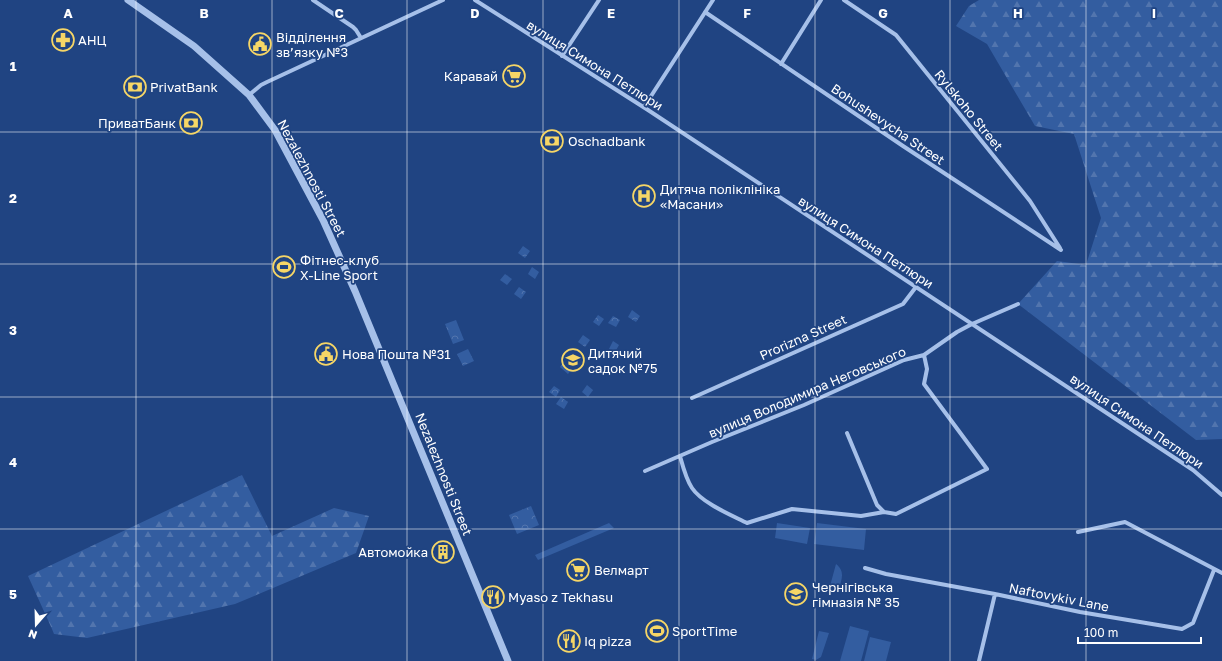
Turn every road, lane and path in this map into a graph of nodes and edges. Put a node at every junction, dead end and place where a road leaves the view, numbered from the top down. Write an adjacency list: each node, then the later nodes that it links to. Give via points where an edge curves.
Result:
1 (128, 0): 13 (street, Nezalezhnosti Street, via 194,46)
2 (313, 0): 10 (street, via 356,30)
3 (443, 0): 10 (street)
4 (475, 0): 11 (street, вулиця Симона Петлюри)
5 (599, 0): 11 (street)
6 (713, 0): 9 (street)
7 (821, 0): 12 (street)
8 (844, 0): 15 (street, Rylskoho Street, via 896,34 1030,201)
9 (705, 12): 12 (street, Bohushevycha Street); 14 (street)
10 (361, 38): 13 (street, via 261,85)
11 (562, 56): 14 (street, вулиця Симона Петлюри)
12 (781, 64): 15 (street, Bohushevycha Street)
13 (249, 95): 31 (street, Nezalezhnosti Street, via 275,130 323,220 355,291)
14 (644, 107): 16 (street, вулиця Симона Петлюри)
15 (1061, 250)
16 (916, 287): 18 (street, вулиця Симона Петлюри); 20 (street, Prorizna Street, via 903,304)
17 (1018, 304): 18 (street, вулиця Володимира Неговського)
18 (972, 324): 19 (street, вулиця Володимира Неговського); 24 (street, вулиця Симона Петлюри, via 1193,470)
19 (924, 355): 22 (street, вулиця Володимира Неговського, via 904,360); 25 (street, via 927,369 924,384 987,469 896,514)
20 (692, 398)
21 (847, 433): 25 (street, via 877,505)
22 (680, 456): 23 (street, вулиця Володимира Неговського); 25 (street, via 693,489 721,510 747,522 792,509 861,516)
23 (645, 471)
24 (1222, 495)
25 (884, 512)
26 (1078, 532): 28 (street, via 1125,522)
27 (865, 568): 30 (street, Naftovykiv Lane)
28 (1214, 570): 29 (street); 30 (street, Naftovykiv Lane, via 1193,623 1182,629 1080,612)
29 (1222, 573)
30 (995, 594): 32 (street)
31 (508, 661)
32 (979, 661)

